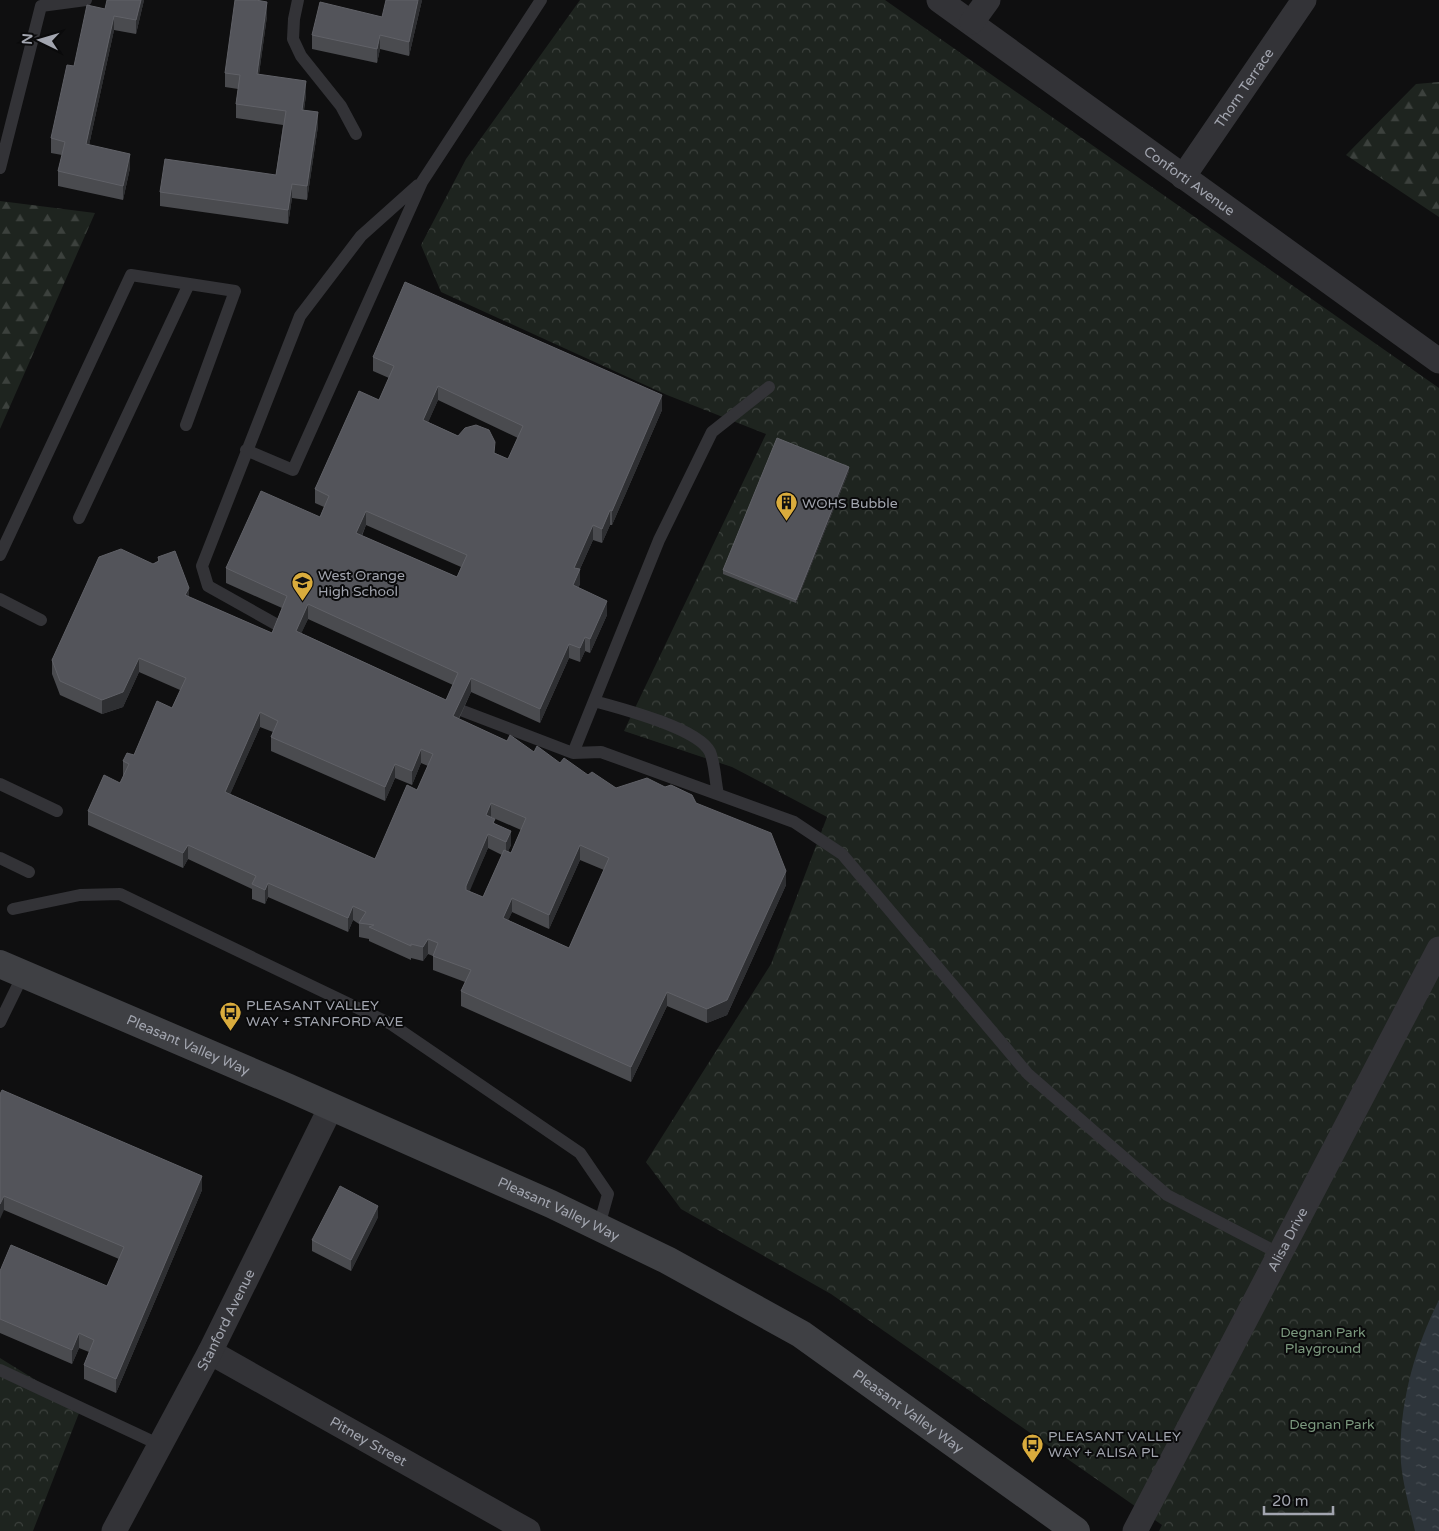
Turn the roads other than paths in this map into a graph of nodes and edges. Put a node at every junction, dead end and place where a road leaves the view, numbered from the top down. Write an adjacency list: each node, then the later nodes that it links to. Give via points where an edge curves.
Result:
1 (86, 0): 9 (lane, via 41,6)
2 (298, 0): 8 (lane, via 293,39 301,56 342,106)
3 (541, 0): 11 (lane)
4 (939, 0): 7 (street, Conforti Avenue)
5 (988, 0): 7 (street)
6 (1304, 0): 10 (street, Thorn Terrace)
7 (972, 22): 10 (street, Conforti Avenue)
8 (356, 134)
9 (0, 168)
10 (1183, 177): 13 (street, Conforti Avenue)
11 (422, 182): 16 (lane, via 361,236 300,316); 16 (lane, via 293,470)
12 (189, 284): 15 (lane, via 235,291); 17 (lane); 18 (lane, via 131,275)
13 (1439, 361)
14 (769, 387): 22 (lane, via 712,432 660,540)
15 (186, 424)
16 (246, 450): 21 (lane, via 202,566 208,586)
17 (79, 518)
18 (0, 555)
19 (0, 600): 20 (lane)
20 (41, 620)
21 (281, 627)
22 (594, 701): 24 (lane); 26 (lane, via 635,711 702,740 710,753)
23 (463, 710): 24 (lane)
24 (573, 753): 26 (lane, via 601,752)
25 (0, 784): 27 (lane)
26 (718, 794): 36 (lane, via 794,822 842,854 1028,1074 1167,1195)
27 (57, 811)
28 (0, 858): 29 (lane)
29 (29, 872)
30 (13, 909): 35 (lane, via 80,895 120,894 391,1024 580,1152 608,1194)
31 (1439, 949): 36 (street, Alisa Drive)
32 (12, 969): 33 (lane); 34 (main road, Pleasant Valley Way)
33 (0, 1022)
34 (331, 1107): 35 (main road, Pleasant Valley Way); 37 (street, Stanford Avenue)
35 (599, 1226): 42 (main road, Pleasant Valley Way, via 802,1334)
36 (1280, 1254): 43 (street, Alisa Drive)
37 (210, 1352): 39 (street, Stanford Avenue); 41 (street, Pitney Street)
38 (0, 1370): 39 (lane)
39 (160, 1445): 40 (street, Stanford Avenue)
40 (114, 1531)
41 (528, 1531)
42 (1076, 1531)
43 (1135, 1531)

